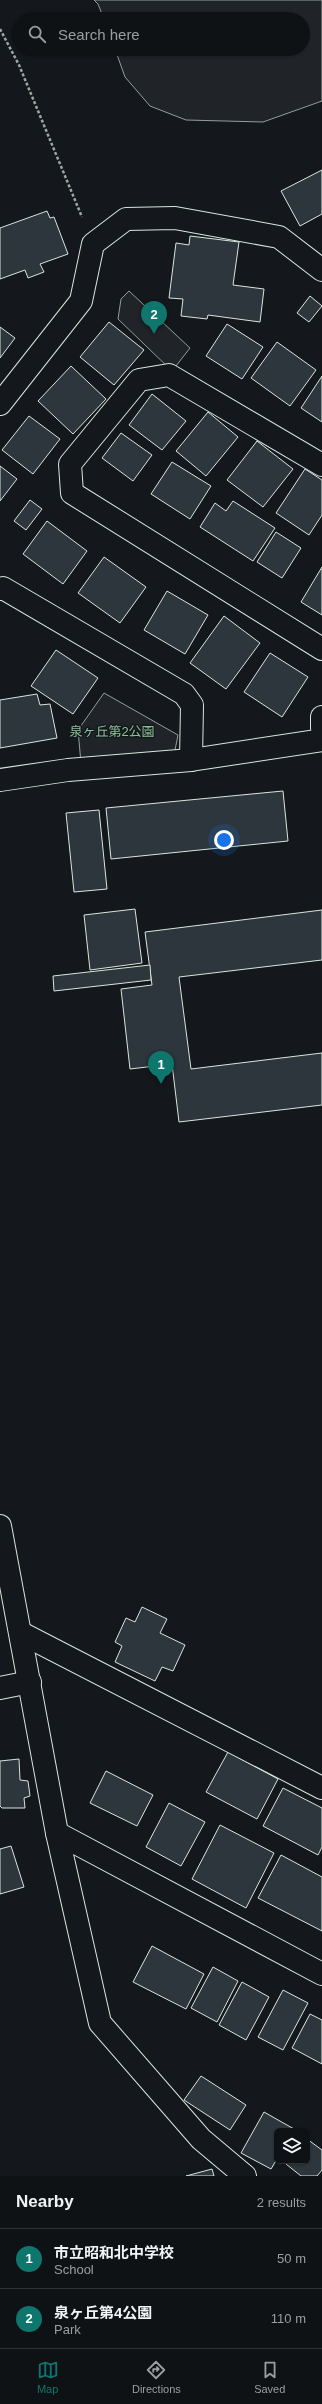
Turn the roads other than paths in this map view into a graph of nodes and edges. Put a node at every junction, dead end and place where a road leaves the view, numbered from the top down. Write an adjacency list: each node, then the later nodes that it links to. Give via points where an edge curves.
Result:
1 (318, 261): 2 (street, via 280,237 175,218 126,220 93,244 81,301)
2 (0, 404)
3 (322, 465): 5 (street, via 169,375 139,380 70,464 72,493)
4 (0, 589): 9 (street, via 3,588 184,694 192,705)
5 (322, 649)
6 (322, 717): 7 (street)
7 (322, 728)
8 (322, 740): 9 (street)
9 (191, 760): 10 (street, via 68,770)
10 (0, 780)
11 (0, 1526): 12 (street)
12 (21, 1633): 13 (street); 15 (street)
13 (30, 1682): 14 (street); 16 (street)
14 (0, 1688)
15 (322, 1788)
16 (57, 1833): 17 (street); 18 (street, via 100,2024 201,2139)
17 (322, 1974)
18 (245, 2176)

